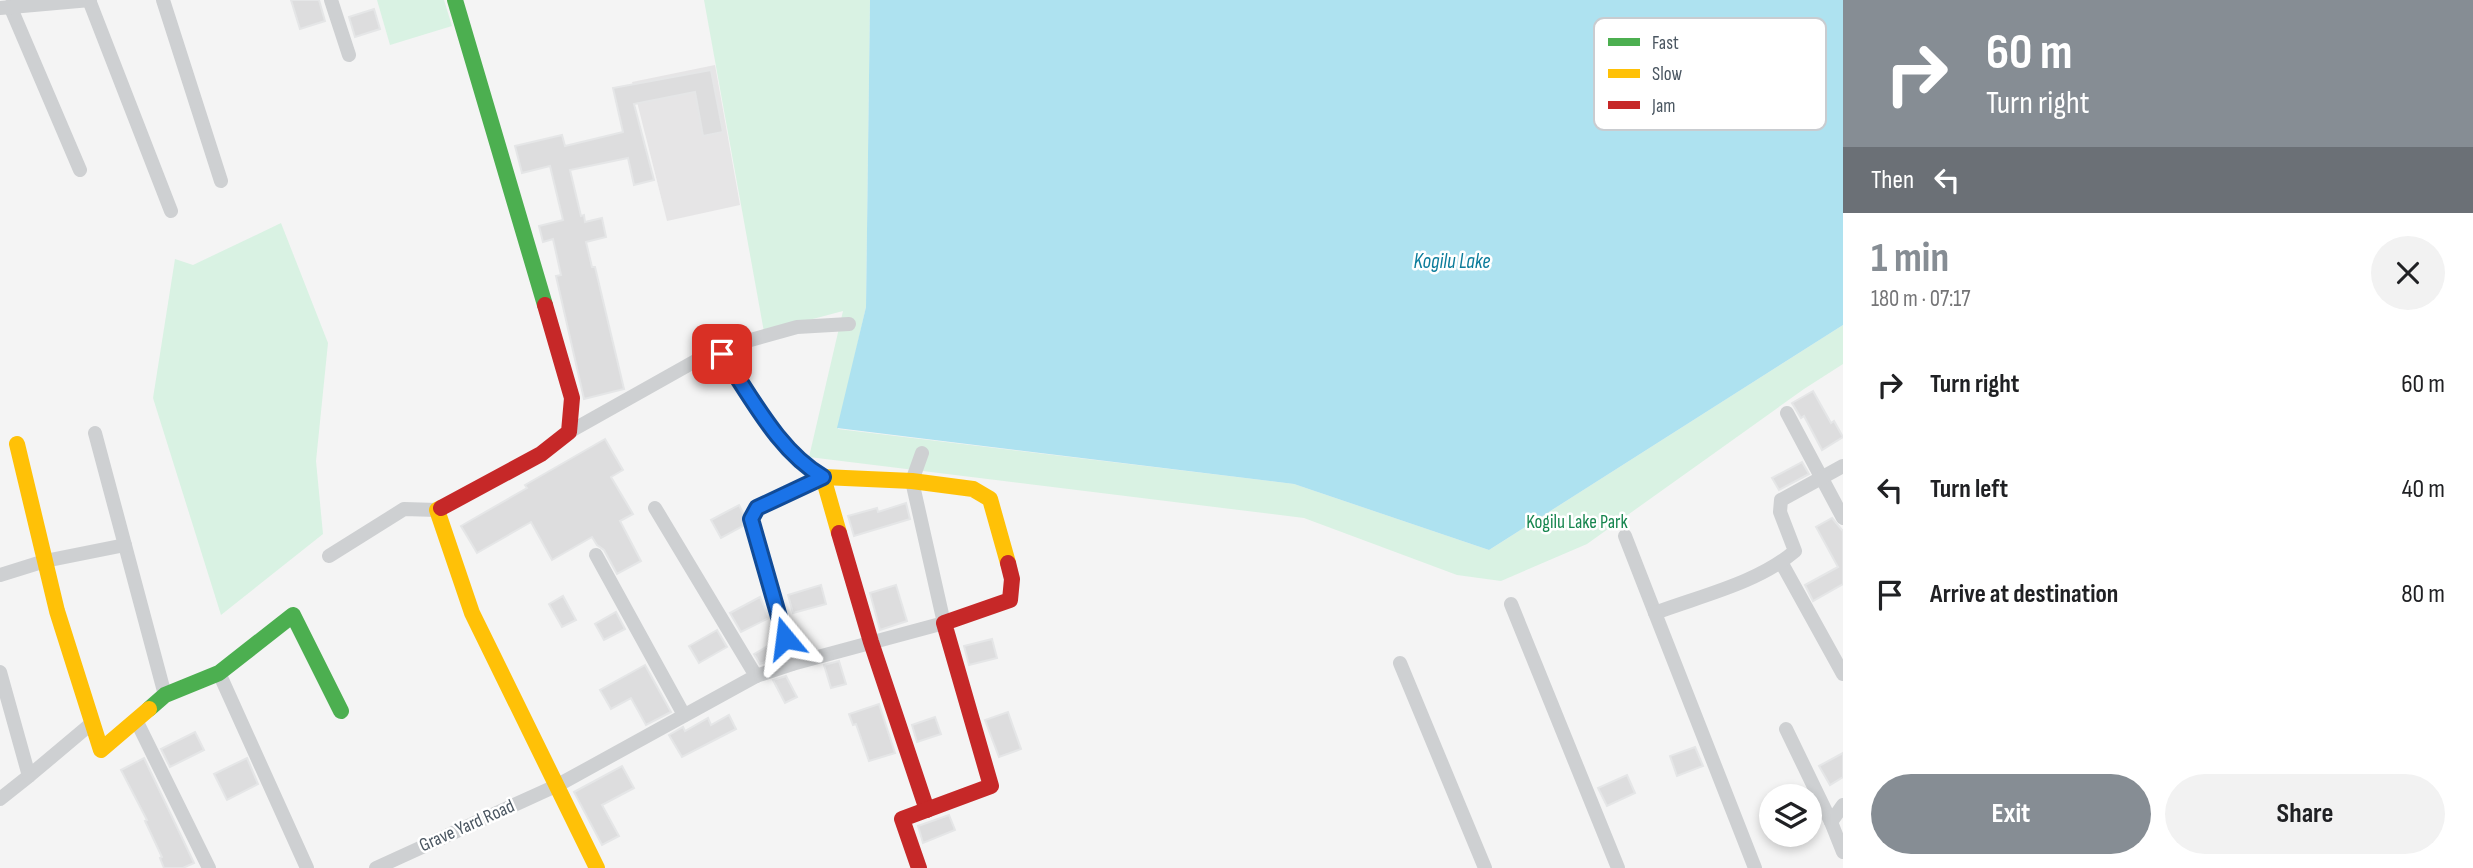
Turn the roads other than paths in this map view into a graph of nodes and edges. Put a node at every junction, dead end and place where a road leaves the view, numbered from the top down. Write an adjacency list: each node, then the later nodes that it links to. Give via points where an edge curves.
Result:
1 (90, 0): 5 (street); 9 (street)
2 (163, 0): 8 (street)
3 (331, 0): 6 (street)
4 (455, 0): 13 (street, via 572,398)
5 (5, 7): 7 (street)
6 (349, 55)
7 (80, 170)
8 (222, 181)
9 (170, 211)
10 (849, 324): 13 (street, via 797,327 715,350)
11 (722, 354): 18 (street, via 789,451)
12 (1787, 413): 19 (street)
13 (569, 432): 22 (street, via 541,454)
14 (95, 433): 25 (street)
15 (17, 444): 28 (street)
16 (922, 453): 20 (street)
17 (1843, 466): 19 (street)
18 (823, 477): 20 (street); 34 (street); 36 (street, via 757,508 751,519)
19 (1822, 477): 23 (street); 29 (street, via 1781,500 1780,512 1795,551)
20 (912, 481): 33 (street); 33 (street, via 973,489 990,499 1012,579 1010,600)
21 (655, 508): 40 (street)
22 (437, 510): 27 (street, via 404,509); 48 (street, via 472,613)
23 (1843, 518)
24 (1625, 536): 32 (street)
25 (125, 545): 28 (street); 41 (street)
26 (596, 555): 43 (street)
27 (328, 556)
28 (46, 561): 30 (street); 45 (street)
29 (1781, 562): 32 (street); 39 (street)
30 (0, 575)
31 (1511, 604): 60 (street)
32 (1655, 613): 61 (street)
33 (944, 623): 34 (street, Grave Yard Road); 51 (street, via 991,786)
34 (871, 642): 36 (street, Grave Yard Road); 51 (street)
35 (1401, 663): 59 (street)
36 (792, 664): 40 (street, Grave Yard Road)
37 (0, 672): 47 (street)
38 (219, 673): 41 (street); 42 (street, via 293,615); 55 (street)
39 (1843, 674)
40 (756, 676): 43 (street, Grave Yard Road)
41 (165, 695): 44 (street)
42 (341, 710)
43 (684, 715): 48 (street, Grave Yard Road)
44 (136, 720): 45 (street, via 101,750); 54 (street)
45 (92, 723): 47 (street)
46 (1786, 729): 52 (street)
47 (29, 776): 49 (street)
48 (558, 785): 56 (street, Grave Yard Road); 57 (street)
49 (0, 799)
50 (1843, 805): 52 (street)
51 (927, 810): 58 (street, via 902,819)
52 (1831, 822): 53 (street)
53 (1843, 852)
54 (209, 868)
55 (307, 868)
56 (376, 868)
57 (597, 868)
58 (919, 868)
59 (1485, 868)
60 (1618, 868)
61 (1755, 868)

